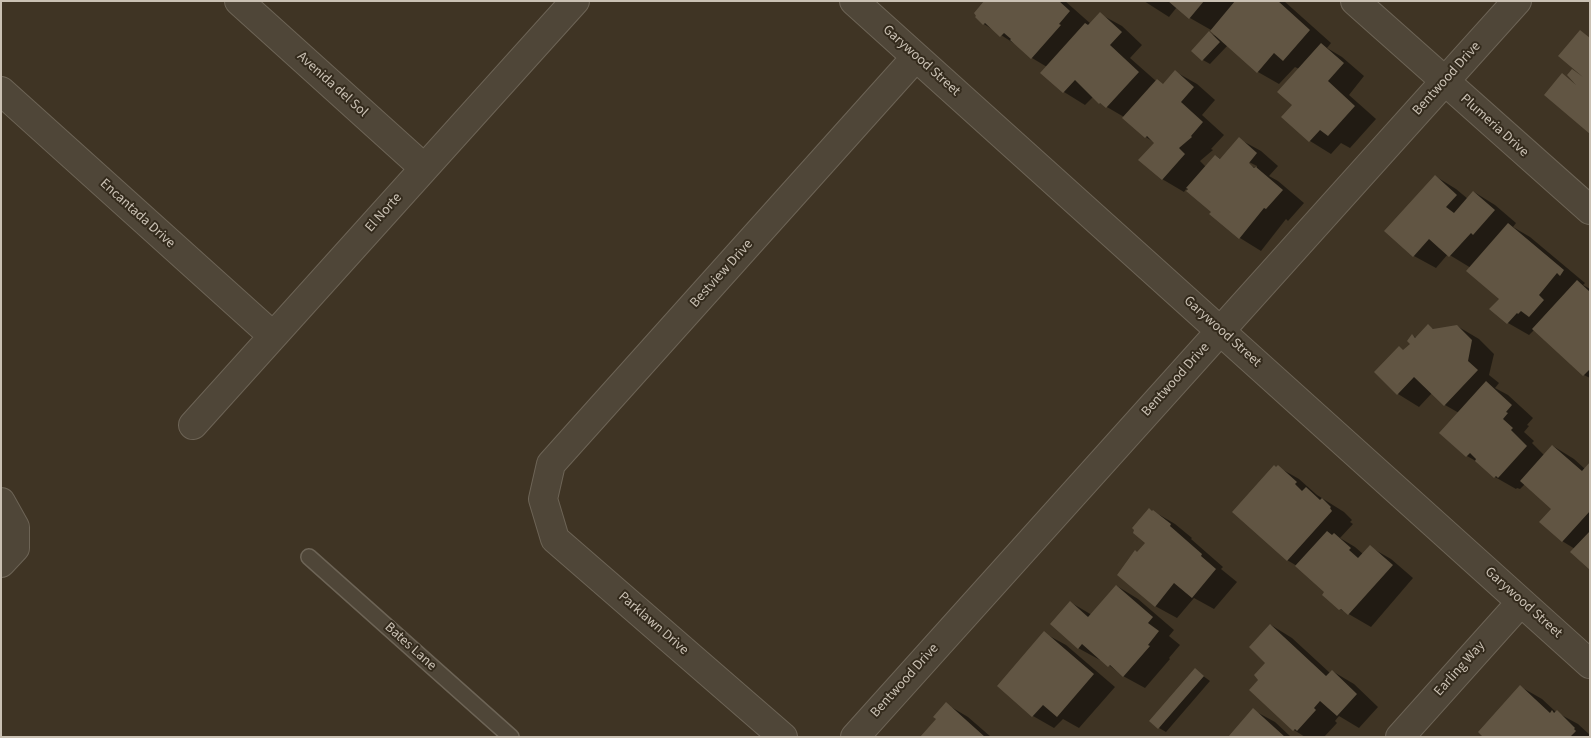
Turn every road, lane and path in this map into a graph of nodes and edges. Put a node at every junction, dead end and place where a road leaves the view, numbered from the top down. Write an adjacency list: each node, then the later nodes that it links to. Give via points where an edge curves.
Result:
1 (239, 1): 9 (street, Avenida del Sol)
2 (575, 1): 9 (street, El Norte)
3 (854, 1): 6 (street, Garywood Street)
4 (1355, 1): 7 (street, Plumeria Drive)
5 (1517, 1): 7 (street, Bentwood Drive)
6 (916, 57): 11 (street, Garywood Street); 14 (street, Bestview Drive, via 552,464)
7 (1445, 82): 10 (street, Plumeria Drive); 11 (street, Bentwood Drive)
8 (1, 91): 12 (street, Encantada Drive)
9 (424, 168): 12 (street, El Norte)
10 (1590, 210)
11 (1220, 331): 18 (street, Garywood Street); 22 (street, Bentwood Drive)
12 (273, 336): 13 (street, El Norte)
13 (193, 425)
14 (543, 499): 21 (street, Parklawn Drive, via 555,539)
15 (2, 503): 17 (street, via 15,527 15,548)
16 (309, 557): 20 (lane, Bates Lane)
17 (1, 563)
18 (1521, 602): 19 (street, Garywood Street); 23 (street, Earling Way)
19 (1590, 664)
20 (511, 737)
21 (784, 737)
22 (856, 737)
23 (1400, 737)

